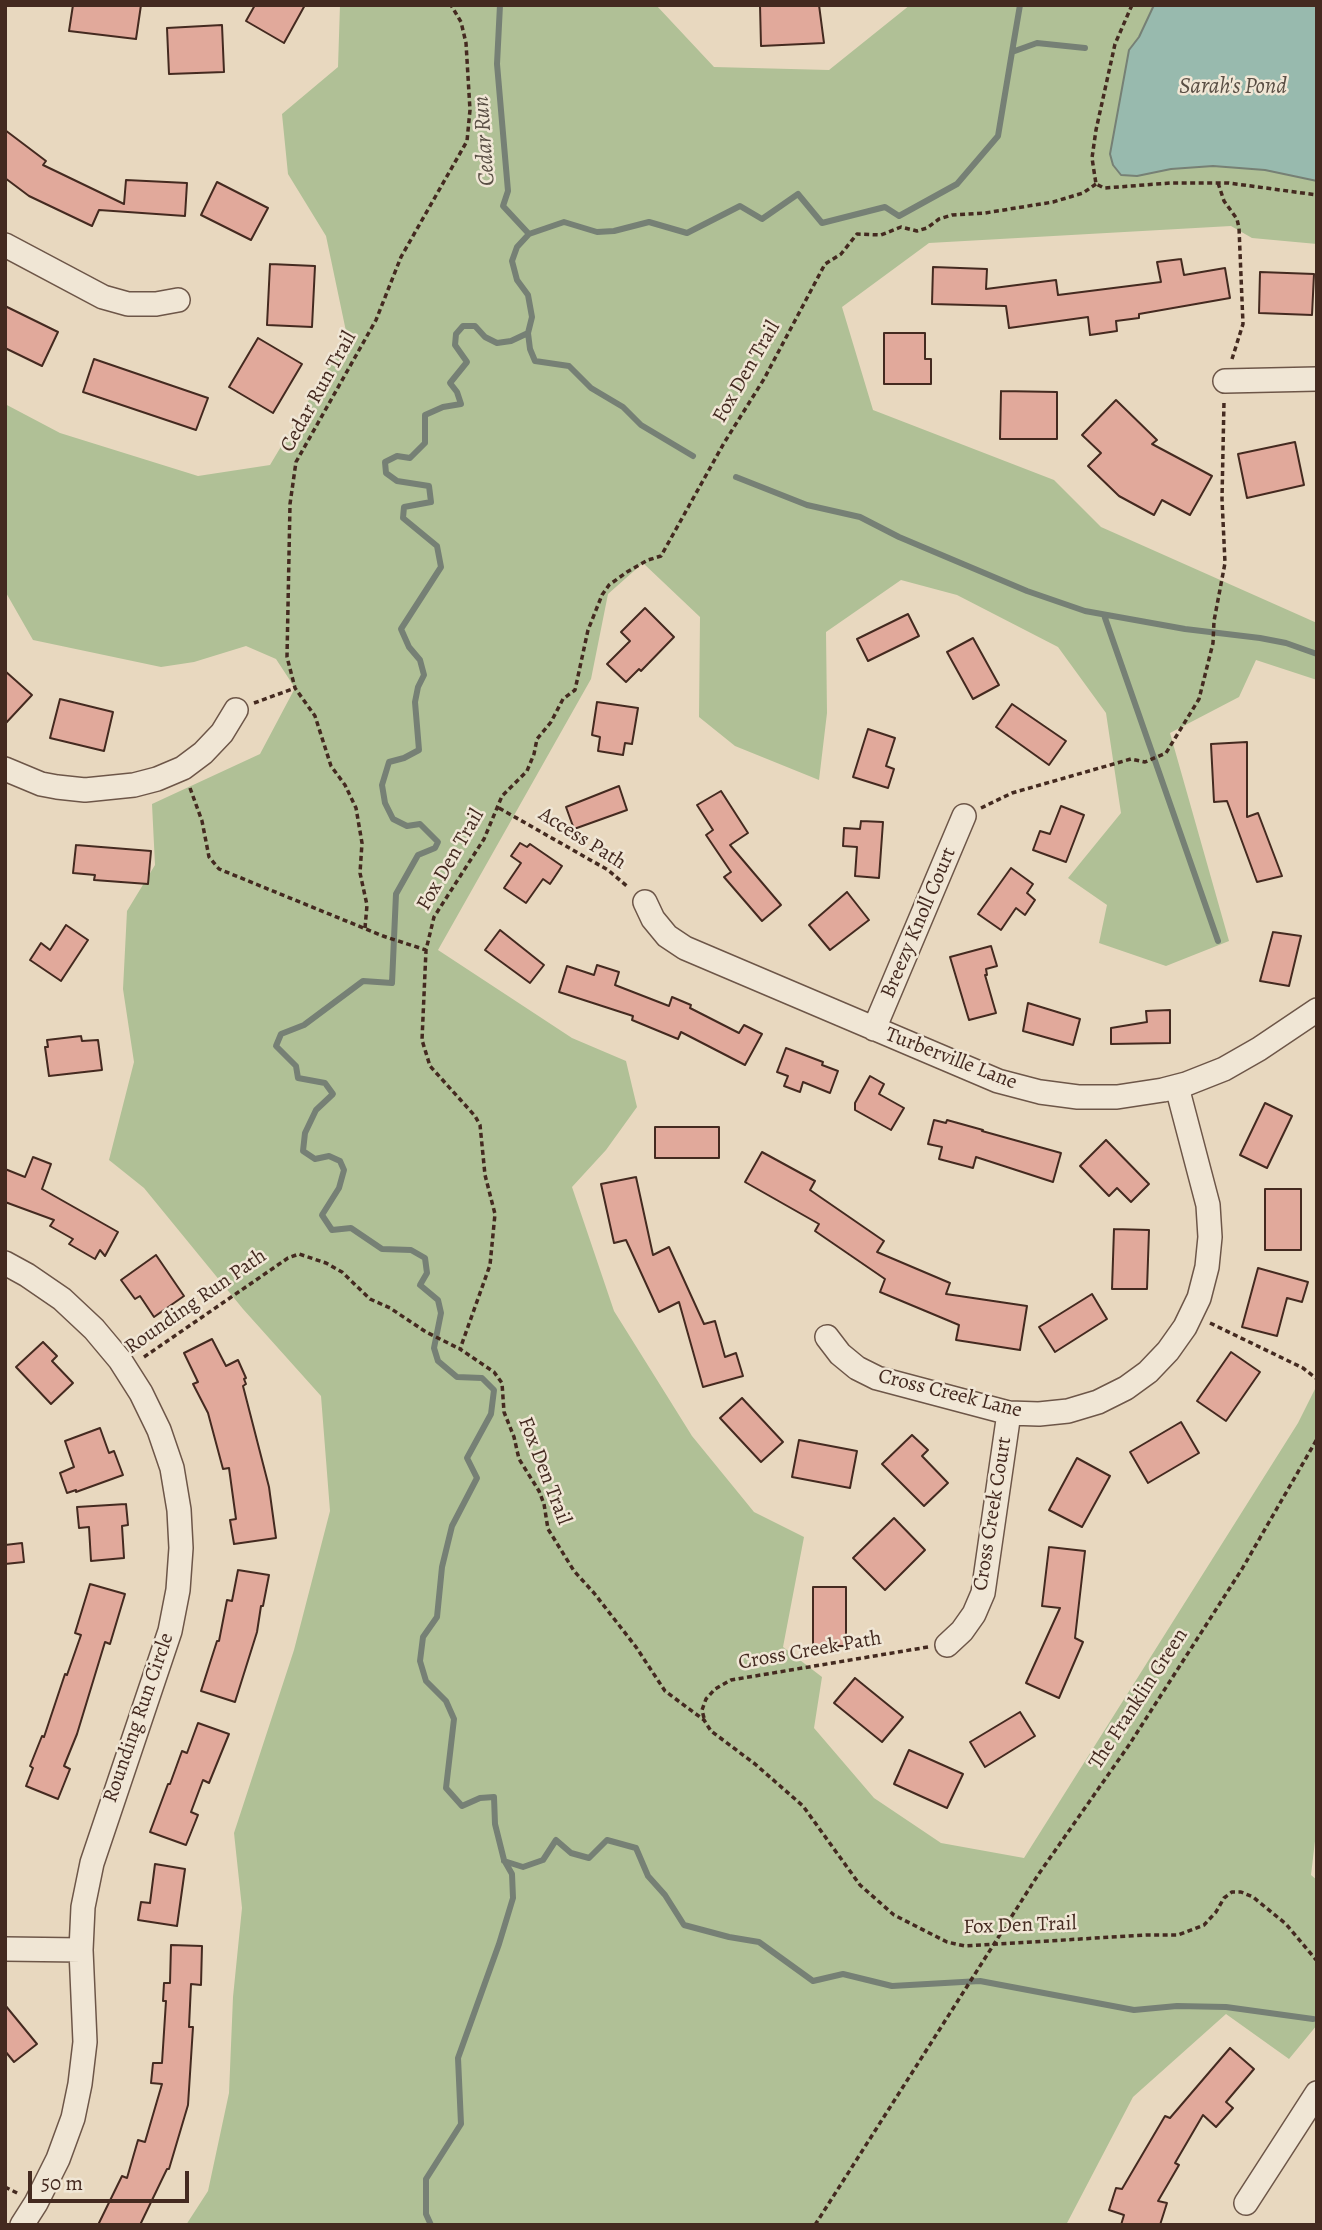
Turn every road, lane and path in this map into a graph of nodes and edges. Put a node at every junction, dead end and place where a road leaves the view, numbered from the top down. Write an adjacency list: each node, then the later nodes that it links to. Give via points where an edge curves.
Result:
1 (451, 5): 10 (path, Cedar Run Trail, via 466,43 467,141 401,257 376,320 296,462 290,504 288,634)
2 (1132, 5): 3 (path, via 1115,44 1096,130 1092,158)
3 (1096, 184): 4 (path, via 1104,188 1230,183); 14 (path, Fox Den Trail, via 1083,194 1053,202 952,215 917,231 901,228 857,234 841,254 825,264 661,556 627,572 602,596 588,630 575,690 556,709 537,739 527,771 502,796)
4 (1317, 195)
5 (5, 245): 6 (street, via 103,298 128,304)
6 (178, 300)
7 (1317, 379): 8 (street)
8 (1225, 382)
9 (1214, 621): 15 (path, via 1199,699 1166,753 1012,793)
10 (295, 688): 11 (path); 17 (path, Cedar Run Trail, via 315,716 331,766 356,808 367,905)
11 (236, 710): 12 (street, via 210,747)
12 (183, 768): 13 (street, via 134,785 85,790 41,784); 17 (path, via 209,857 219,869)
13 (5, 769)
14 (499, 808): 16 (path, Access Path, via 608,870); 18 (path, Fox Den Trail, via 434,918)
15 (964, 816): 20 (street, Breezy Knoll Court)
16 (645, 902): 20 (street, Turberville Lane, via 667,936 685,948)
17 (365, 928): 18 (path)
18 (426, 950): 25 (path, Fox Den Trail, via 424,1051 430,1066 480,1125 495,1214 490,1265)
19 (1317, 1010): 21 (street, Turberville Lane, via 1224,1069)
20 (874, 1029): 21 (street, Turberville Lane, via 998,1081 1040,1092 1117,1097)
21 (1177, 1087): 23 (street, Cross Creek Lane, via 1208,1205 1208,1267)
22 (5, 1263): 26 (street, Rounding Run Circle, via 62,1299 94,1329)
23 (1192, 1314): 27 (path); 28 (street, Cross Creek Lane, via 1168,1351 1126,1388 1068,1411)
24 (827, 1337): 28 (street, Cross Creek Lane, via 848,1361 877,1378)
25 (460, 1349): 26 (path, Rounding Run Path, via 370,1299 342,1272 299,1254); 31 (path, Fox Den Trail, via 494,1372 502,1383 504,1412 519,1459 539,1491 555,1543 665,1691)
26 (126, 1370): 34 (street, Rounding Run Circle, via 159,1430 172,1468 181,1549 178,1590 170,1631 92,1863)
27 (1317, 1379)
28 (1009, 1413): 30 (street, Cross Creek Court, via 983,1593 974,1614)
29 (1317, 1439): 32 (path, The Franklin Green, via 1242,1569)
30 (947, 1645): 31 (path, Cross Creek Path, via 731,1680 706,1699)
31 (704, 1720): 32 (path, Fox Den Trail, via 711,1731 803,1806 860,1885 894,1915 947,1942)
32 (994, 1945): 35 (path, Fox Den Trail, via 1178,1936 1204,1925 1224,1898 1241,1892 1286,1924); 39 (path, The Franklin Green)
33 (5, 1949): 34 (street)
34 (81, 1950): 38 (street, Rounding Run Circle, via 85,2042 80,2084 58,2159)
35 (1317, 1961)
36 (1317, 2093): 37 (street)
37 (1246, 2203)
38 (22, 2225)
39 (814, 2225)

